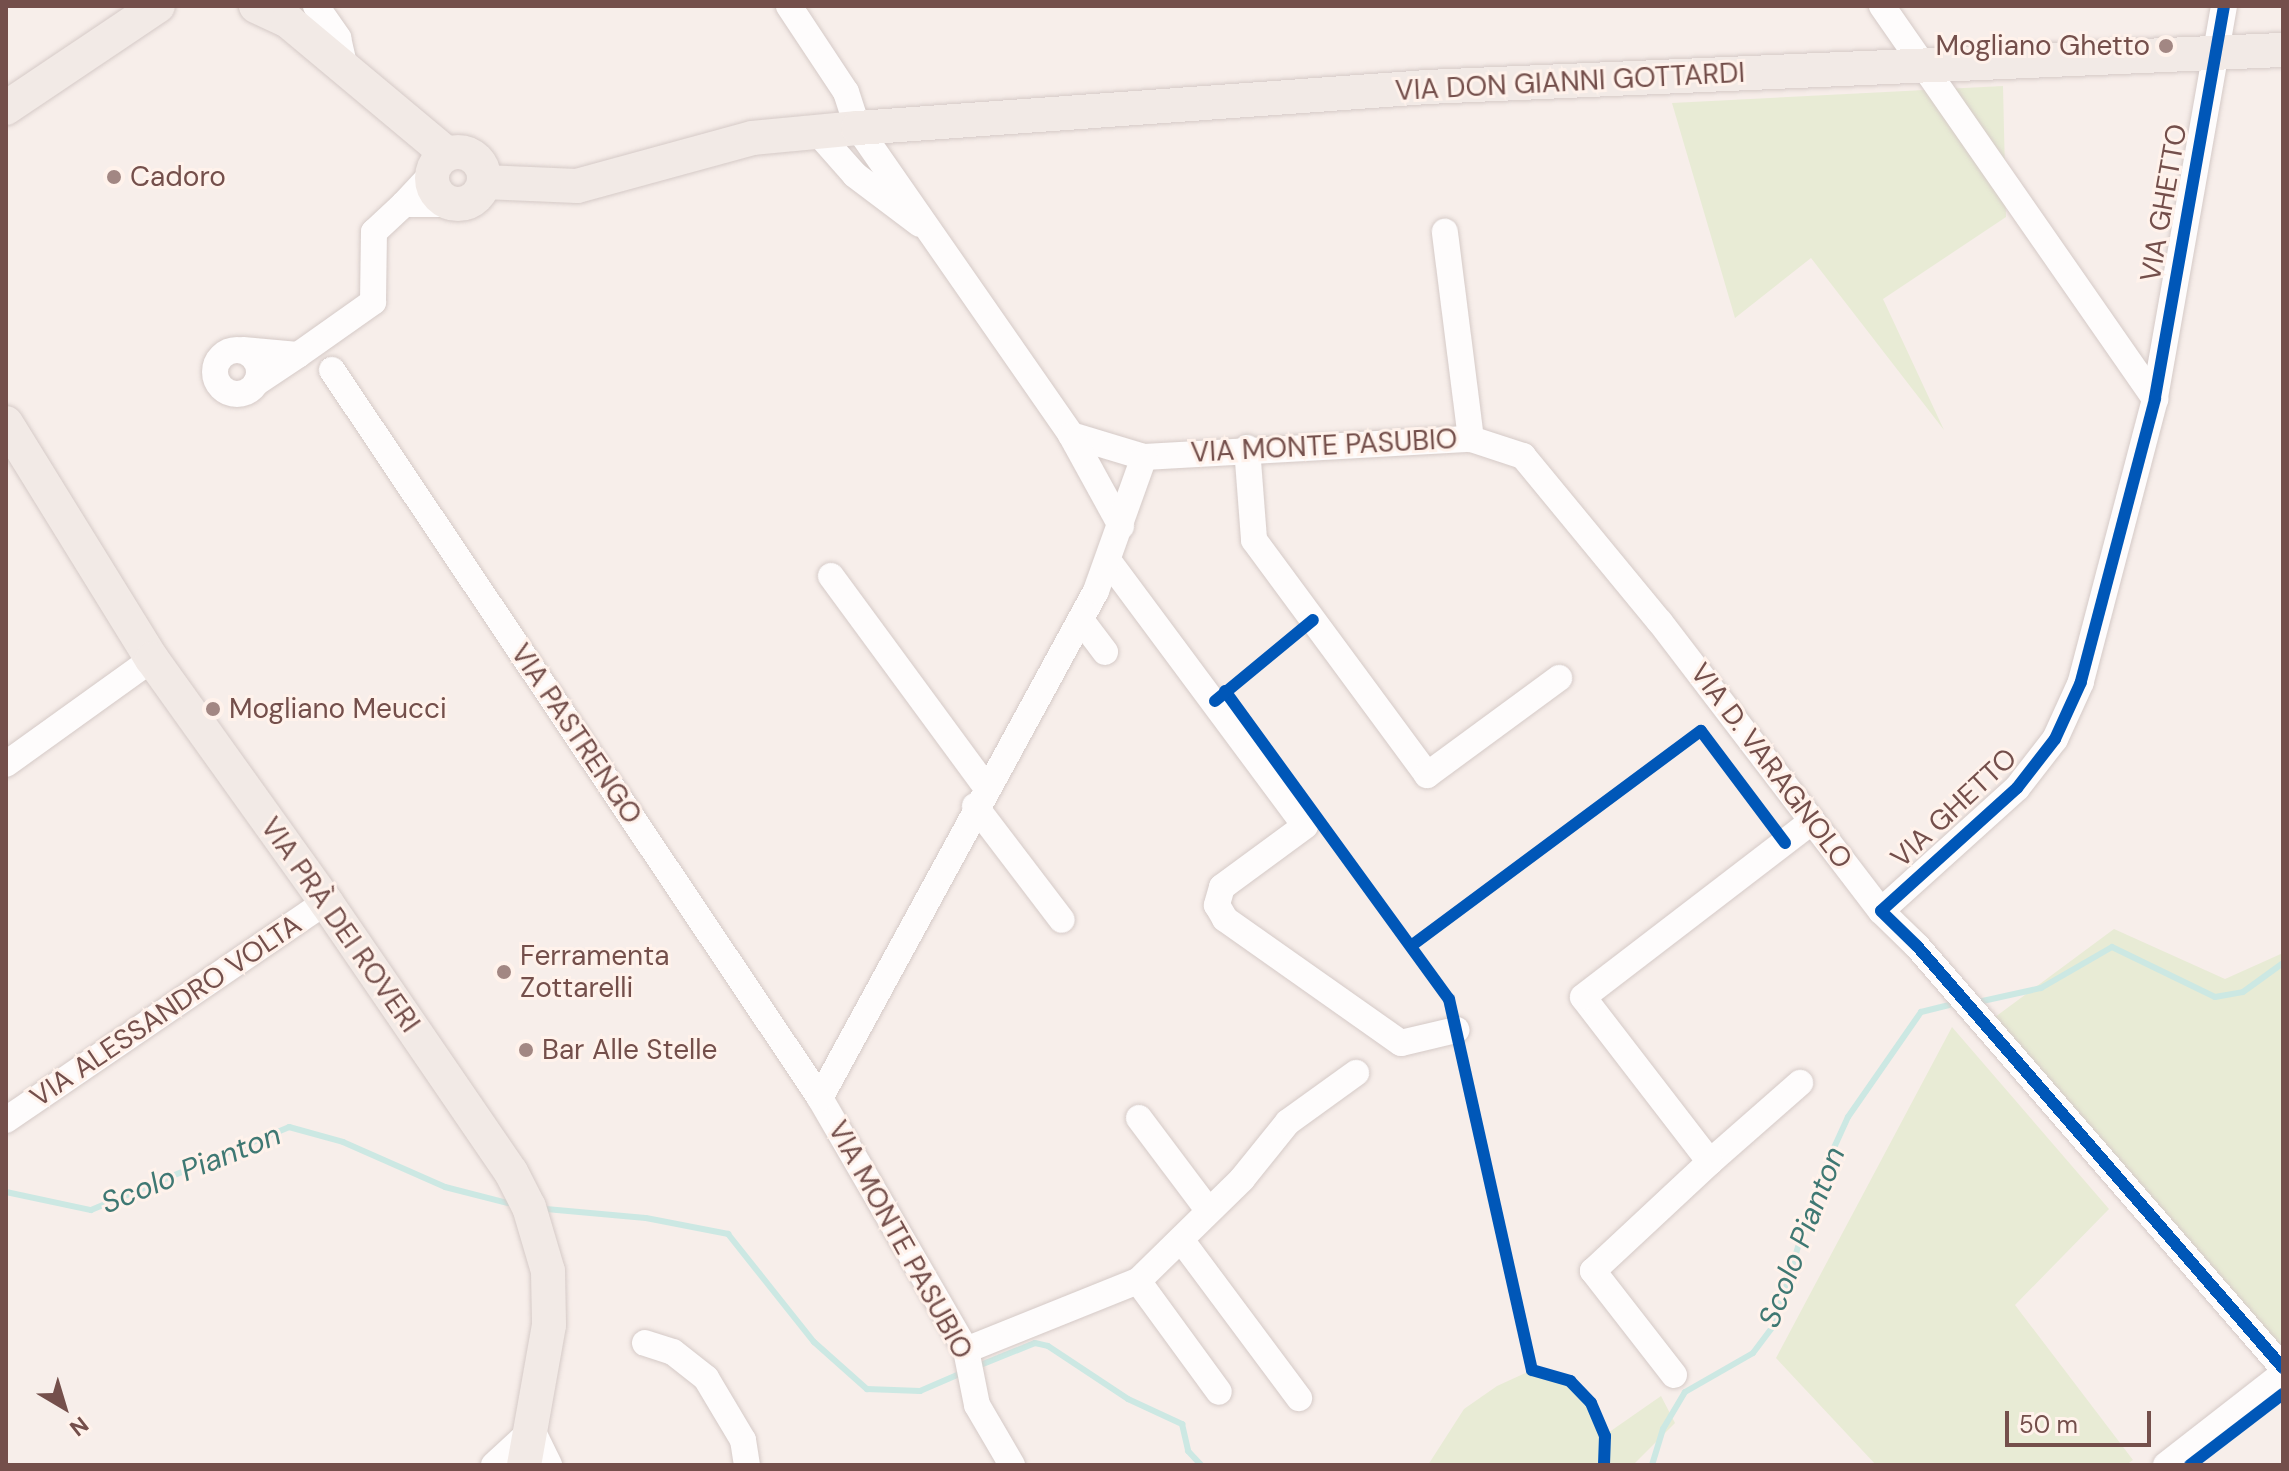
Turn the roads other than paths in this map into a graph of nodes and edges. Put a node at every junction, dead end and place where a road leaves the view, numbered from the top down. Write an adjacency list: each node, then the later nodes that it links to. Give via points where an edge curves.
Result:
1 (158, 6): 10 (main road)
2 (256, 6): 6 (main road)
3 (789, 6): 11 (street, via 846,92)
4 (1882, 6): 9 (street)
5 (2224, 6): 8 (street, VIA GHETTO)
6 (294, 11): 13 (main road, via 346,74)
7 (2283, 50): 8 (main road, VIA DON GIANNI GOTTARDI)
8 (2215, 53): 9 (main road, VIA DON GIANNI GOTTARDI); 23 (street, VIA GHETTO)
9 (1925, 66): 11 (main road, VIA DON GIANNI GOTTARDI, via 1427,87); 23 (street)
10 (6, 108)
11 (858, 128): 12 (main road, VIA DON GIANNI GOTTARDI); 18 (street)
12 (817, 132): 14 (main road, VIA DON GIANNI GOTTARDI, via 752,138 577,186); 18 (street, via 855,175)
13 (440, 164): 14 (main road, via 471,154 482,166); 15 (street); 16 (main road, via 439,195)
14 (484, 182): 16 (main road, via 477,197)
15 (404, 204): 16 (street); 20 (street, via 374,232 373,302)
16 (457, 204)
17 (1445, 232): 26 (street, VIA MONTE PASUBIO)
18 (937, 235): 25 (street)
19 (243, 350): 20 (street); 22 (street, via 259,366); 22 (street, via 222,355 215,369 218,384 236,394)
20 (298, 355): 22 (street)
21 (332, 370): 45 (street, VIA PASTRENGO)
22 (256, 383)
23 (2155, 399): 40 (street, VIA GHETTO, via 2081,682 2055,739 2017,788)
24 (6, 423): 34 (main road, VIA PRÀ DEI ROVERI)
25 (1071, 435): 28 (street); 29 (street)
26 (1471, 439): 27 (street, VIA MONTE PASUBIO); 38 (street, VIA D. VARAGNOLO, via 1523,456 1660,622)
27 (1247, 448): 28 (street, VIA MONTE PASUBIO); 35 (street, via 1254,540 1427,775)
28 (1144, 457): 29 (street, VIA MONTE PASUBIO)
29 (1121, 526): 30 (street, VIA MONTE PASUBIO)
30 (1110, 563): 32 (street, VIA MONTE PASUBIO); 42 (street, via 1305,826 1222,887 1217,905 1225,919 1401,1043)
31 (831, 576): 37 (street)
32 (1081, 620): 33 (street); 37 (street, VIA MONTE PASUBIO)
33 (1105, 652)
34 (152, 659): 36 (street); 39 (main road, VIA PRÀ DEI ROVERI)
35 (1559, 678)
36 (6, 764)
37 (980, 796): 41 (street); 45 (street, VIA MONTE PASUBIO)
38 (1812, 821): 40 (street, VIA D. VARAGNOLO); 48 (street, via 1583,997)
39 (326, 902): 47 (street, VIA ALESSANDRO VOLTA); 59 (main road, VIA PRÀ DEI ROVERI, via 511,1172 529,1207 548,1271 549,1299)
40 (1881, 911): 54 (street)
41 (1062, 920)
42 (1456, 1030)
43 (1356, 1073): 49 (street, via 1288,1122 1242,1179)
44 (1800, 1083): 48 (street)
45 (820, 1098): 53 (street, VIA MONTE PASUBIO)
46 (1139, 1118): 49 (street)
47 (6, 1120)
48 (1710, 1162): 56 (street, via 1593,1271)
49 (1208, 1210): 50 (street)
50 (1182, 1241): 51 (street); 58 (street)
51 (1138, 1281): 53 (street); 57 (street)
52 (645, 1343): 60 (street, via 673,1352 706,1378 743,1440)
53 (968, 1355): 64 (street, VIA MONTE PASUBIO, via 985,1424)
54 (2283, 1368)
55 (2283, 1374): 65 (street)
56 (1674, 1375)
57 (1219, 1392)
58 (1299, 1398)
59 (532, 1430): 61 (street); 62 (main road, VIA PRÀ DEI ROVERI); 63 (street)
60 (747, 1463)
61 (494, 1465)
62 (524, 1465)
63 (549, 1465)
64 (1012, 1465)
65 (2166, 1465)

